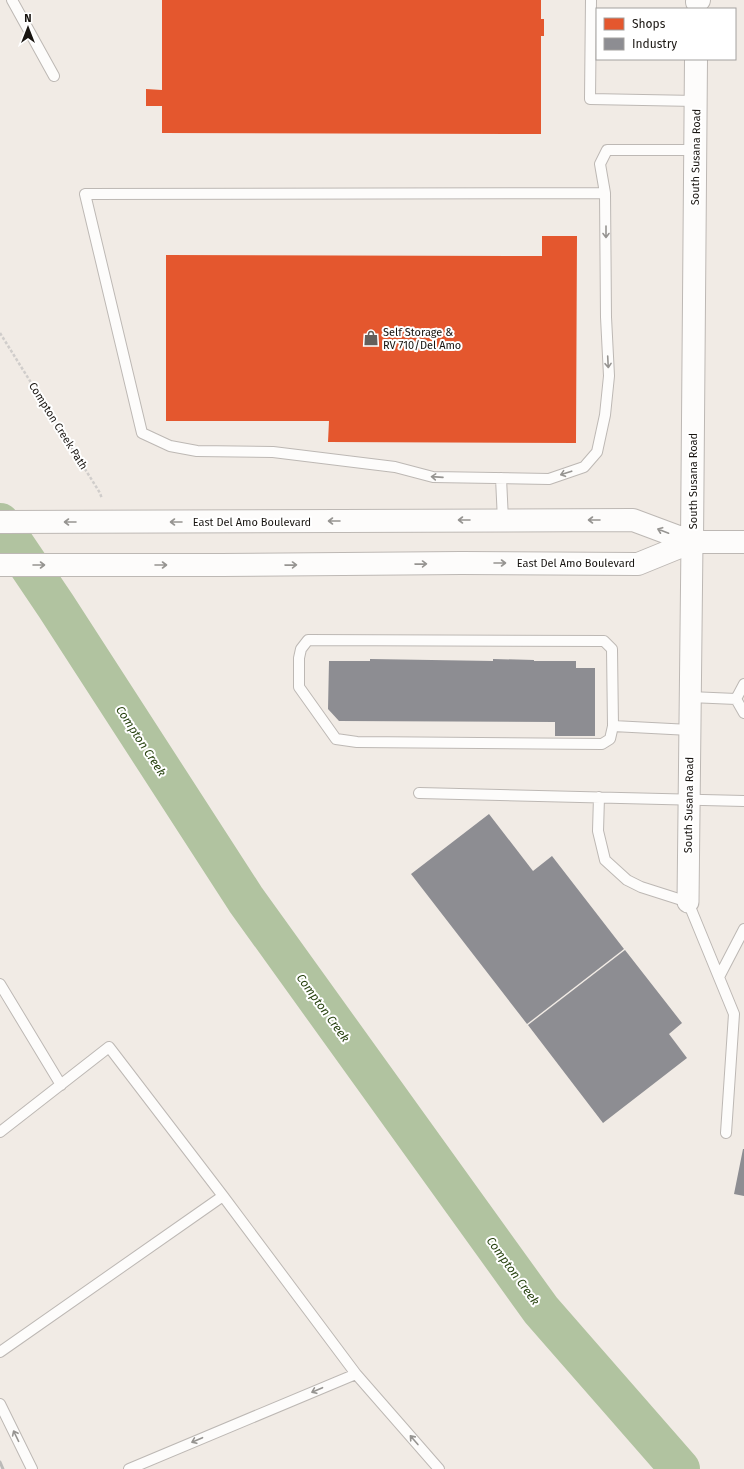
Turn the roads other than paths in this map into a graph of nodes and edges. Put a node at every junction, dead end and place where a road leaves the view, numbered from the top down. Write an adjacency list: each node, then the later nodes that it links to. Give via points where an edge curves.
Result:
1 (12, 0): 4 (lane)
2 (591, 0): 5 (lane, via 590,99)
3 (696, 60): 5 (main road, South Susana Road)
4 (54, 76)
5 (696, 101): 6 (main road, South Susana Road)
6 (696, 150): 7 (lane, via 607,150 600,164); 11 (main road, South Susana Road)
7 (605, 193): 8 (lane, one-way to 8, via 609,376 605,415 597,452 584,467 549,479); 8 (lane, one-way to 7, via 433,477 395,467 273,452 197,451 170,446 142,433 85,194)
8 (501, 478): 9 (lane)
9 (503, 520): 10 (main road, East Del Amo Boulevard, one-way to 10); 11 (main road, East Del Amo Boulevard, one-way to 9, via 633,520)
10 (0, 522)
11 (692, 542): 12 (main road); 13 (main road, East Del Amo Boulevard, one-way to 11, via 638,564); 15 (street, South Susana Road)
12 (744, 542)
13 (0, 565)
14 (744, 684): 16 (lane)
15 (690, 697): 16 (lane); 19 (street, South Susana Road)
16 (736, 699): 17 (lane)
17 (744, 713)
18 (613, 726): 18 (lane, via 612,648 604,641 308,640 301,648 299,686 336,739 357,742 602,744 610,739); 19 (lane)
19 (690, 730): 22 (street, South Susana Road)
20 (419, 793): 21 (lane)
21 (598, 797): 22 (lane); 24 (lane, via 598,831 605,860 626,880)
22 (689, 800): 23 (lane); 24 (street, South Susana Road)
23 (744, 801)
24 (688, 902): 26 (lane)
25 (744, 929): 26 (lane)
26 (719, 977): 30 (lane, via 734,1014)
27 (0, 984): 28 (lane)
28 (61, 1085): 29 (lane); 31 (lane, via 109,1047)
29 (0, 1132)
30 (726, 1133)
31 (223, 1196): 32 (lane); 33 (lane)
32 (0, 1352)
33 (356, 1374): 36 (lane, one-way to 36); 37 (lane, one-way to 33)
34 (0, 1404): 35 (lane, one-way to 34)
35 (32, 1469)
36 (129, 1469)
37 (440, 1469)

